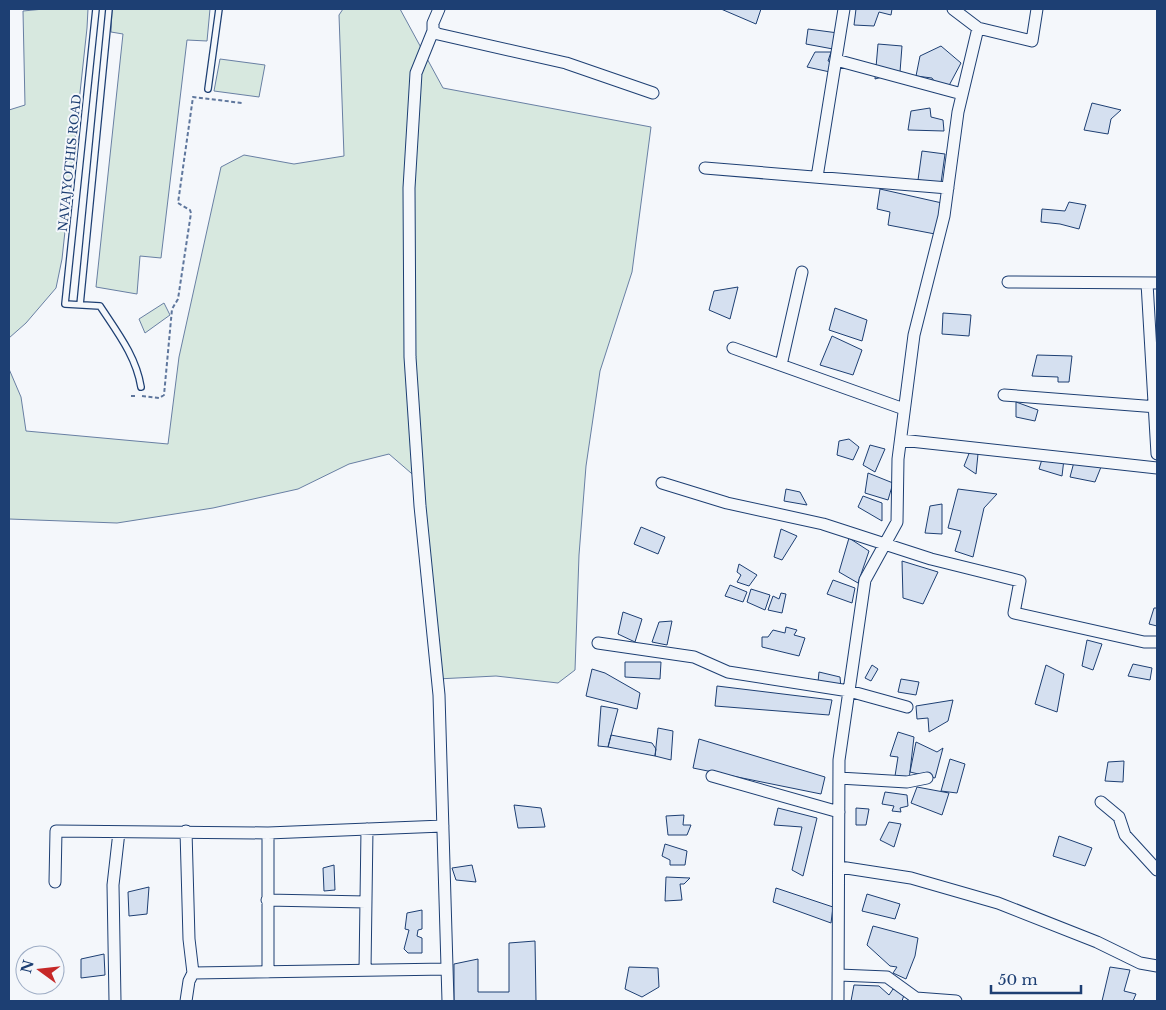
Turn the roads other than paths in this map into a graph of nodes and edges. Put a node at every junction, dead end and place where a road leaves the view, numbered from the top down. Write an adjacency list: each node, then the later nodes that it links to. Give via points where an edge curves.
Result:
1 (96, 9): 20 (lane, NAVAJYOTHIS ROAD, via 65,304)
2 (109, 9): 20 (lane, NAVAJYOTHIS ROAD)
3 (219, 9): 11 (lane)
4 (439, 9): 9 (street, via 433,23)
5 (844, 9): 10 (street)
6 (953, 9): 8 (street)
7 (1037, 9): 8 (street, via 1032,40)
8 (978, 28): 13 (street)
9 (434, 31): 12 (street, via 448,37 566,63); 41 (street, via 416,73 409,188 410,357 420,506 439,695)
10 (836, 60): 13 (street); 15 (street)
11 (208, 89)
12 (652, 92)
13 (962, 94): 16 (street)
14 (705, 168): 15 (street)
15 (817, 177): 16 (street)
16 (948, 188): 26 (street, via 914,335)
17 (802, 272): 22 (street)
18 (1008, 282): 19 (street)
19 (1152, 283): 25 (street)
20 (80, 305): 23 (lane, NAVAJYOTHIS ROAD, via 100,306 129,350 138,369)
21 (733, 348): 22 (street)
22 (781, 365): 26 (street)
23 (141, 387)
24 (1004, 395): 25 (street)
25 (1156, 407): 28 (street)
26 (904, 409): 27 (street)
27 (901, 440): 29 (street); 31 (street, via 897,522)
28 (1157, 454)
29 (1157, 468)
30 (662, 483): 31 (street, via 727,503 823,524)
31 (884, 544): 32 (street, via 1020,581 1014,613 1144,642); 34 (street, via 865,580)
32 (1157, 642)
33 (598, 643): 34 (street, via 694,657 728,672)
34 (849, 691): 35 (street); 37 (street)
35 (907, 707)
36 (712, 776): 40 (street)
37 (839, 778): 38 (street, via 902,782); 40 (street)
38 (927, 778)
39 (1101, 802): 47 (street, via 1119,817 1125,835)
40 (839, 812): 46 (street)
41 (443, 826): 42 (street); 52 (street)
42 (367, 830): 45 (street); 50 (street)
43 (186, 831): 44 (street); 45 (street); 55 (street)
44 (118, 832): 48 (street, via 56,831); 58 (street, via 113,886)
45 (268, 833): 49 (street)
46 (840, 867): 51 (street, via 911,878 998,903 1140,963); 56 (street)
47 (1157, 870)
48 (55, 882)
49 (267, 900): 50 (street); 54 (street)
50 (366, 902): 53 (street)
51 (1157, 966)
52 (447, 969): 53 (street); 60 (street)
53 (365, 970): 54 (street)
54 (268, 972): 55 (street)
55 (193, 973): 59 (street)
56 (839, 975): 57 (street, via 887,977); 61 (street)
57 (916, 1000): 62 (street)
58 (115, 1001)
59 (186, 1001)
60 (448, 1001)
61 (838, 1001)
62 (956, 1001)

